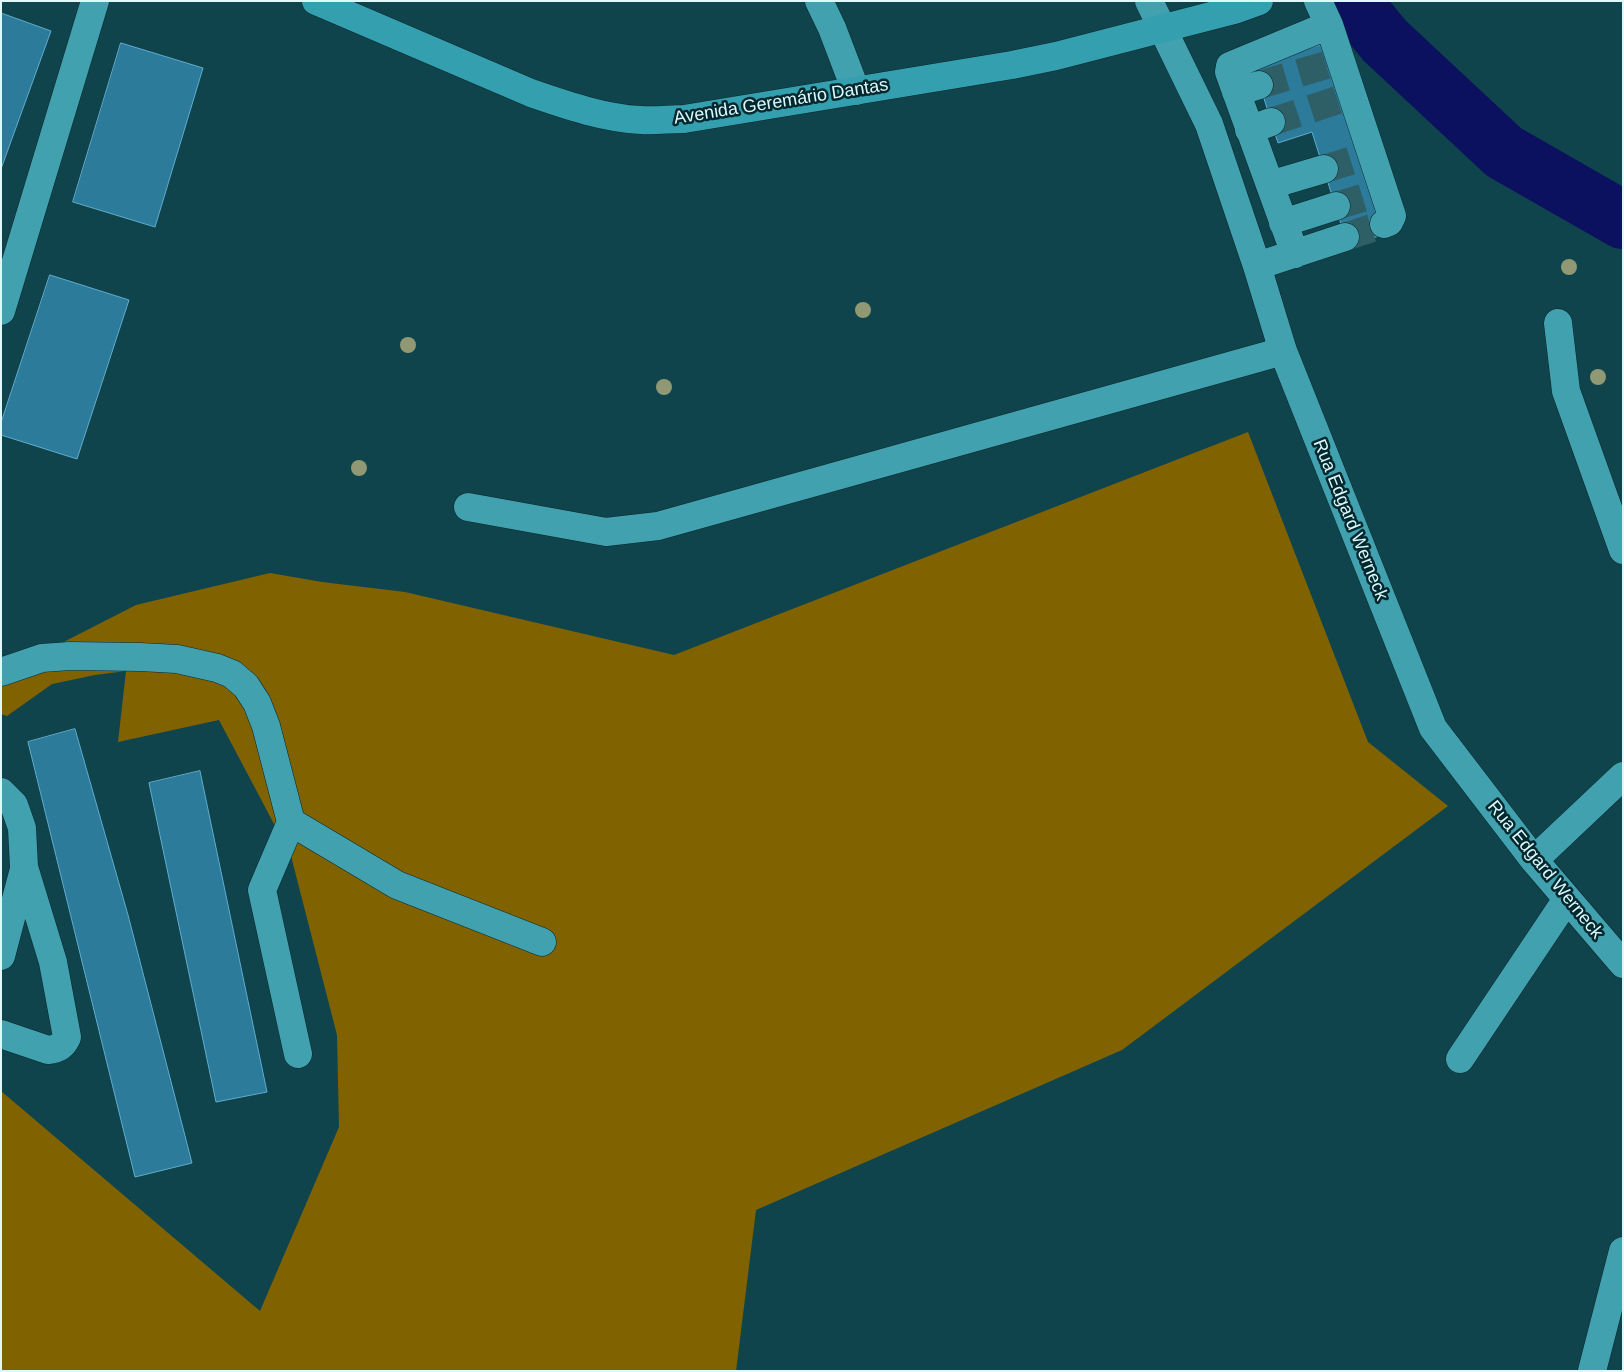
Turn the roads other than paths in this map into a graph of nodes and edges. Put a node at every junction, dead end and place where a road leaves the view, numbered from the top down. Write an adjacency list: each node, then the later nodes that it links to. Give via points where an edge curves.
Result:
1 (95, 1): 17 (street)
2 (316, 1): 8 (main road, Avenida Geremário Dantas, via 531,93 622,117 684,119)
3 (819, 1): 8 (street)
4 (1149, 1): 7 (street, Rua Edgard Werneck)
5 (1252, 2): 7 (main road, Avenida Geremário Dantas)
6 (1324, 13): 10 (street, via 1230,66 1229,72 1248,88 1260,126); 13 (street, via 1336,62 1379,193 1392,216)
7 (1163, 29): 8 (main road, Avenida Geremário Dantas, via 1012,65); 16 (street, Rua Edgard Werneck, via 1209,124)
8 (856, 91)
9 (1324, 169): 10 (street)
10 (1270, 185): 12 (street)
11 (1336, 206): 12 (street)
12 (1283, 222): 15 (street)
13 (1384, 224)
14 (1345, 237): 15 (street)
15 (1295, 254): 16 (street)
16 (1257, 266): 19 (street, Rua Edgard Werneck)
17 (1, 310)
18 (1558, 322): 21 (street, via 1566,391)
19 (1283, 351): 20 (street, via 658,526 606,532); 26 (street, Rua Edgard Werneck, via 1433,728)
20 (468, 507)
21 (1623, 550)
22 (1, 672): 25 (street, via 42,658 101,656 177,659 232,674 246,686 257,703)
23 (1623, 776): 26 (street)
24 (1, 792): 27 (street, via 18,814)
25 (292, 822): 29 (street, via 397,885); 33 (street, via 262,890)
26 (1534, 860): 28 (street, Rua Edgard Werneck)
27 (24, 867): 30 (street); 32 (street, via 53,962 68,1037 60,1047 48,1050)
28 (1567, 899): 31 (street, Rua Edgard Werneck); 34 (street)
29 (542, 942)
30 (1, 956)
31 (1623, 964)
32 (1, 1034)
33 (298, 1054)
34 (1460, 1059)
35 (1623, 1251): 36 (street)
36 (1592, 1371)

